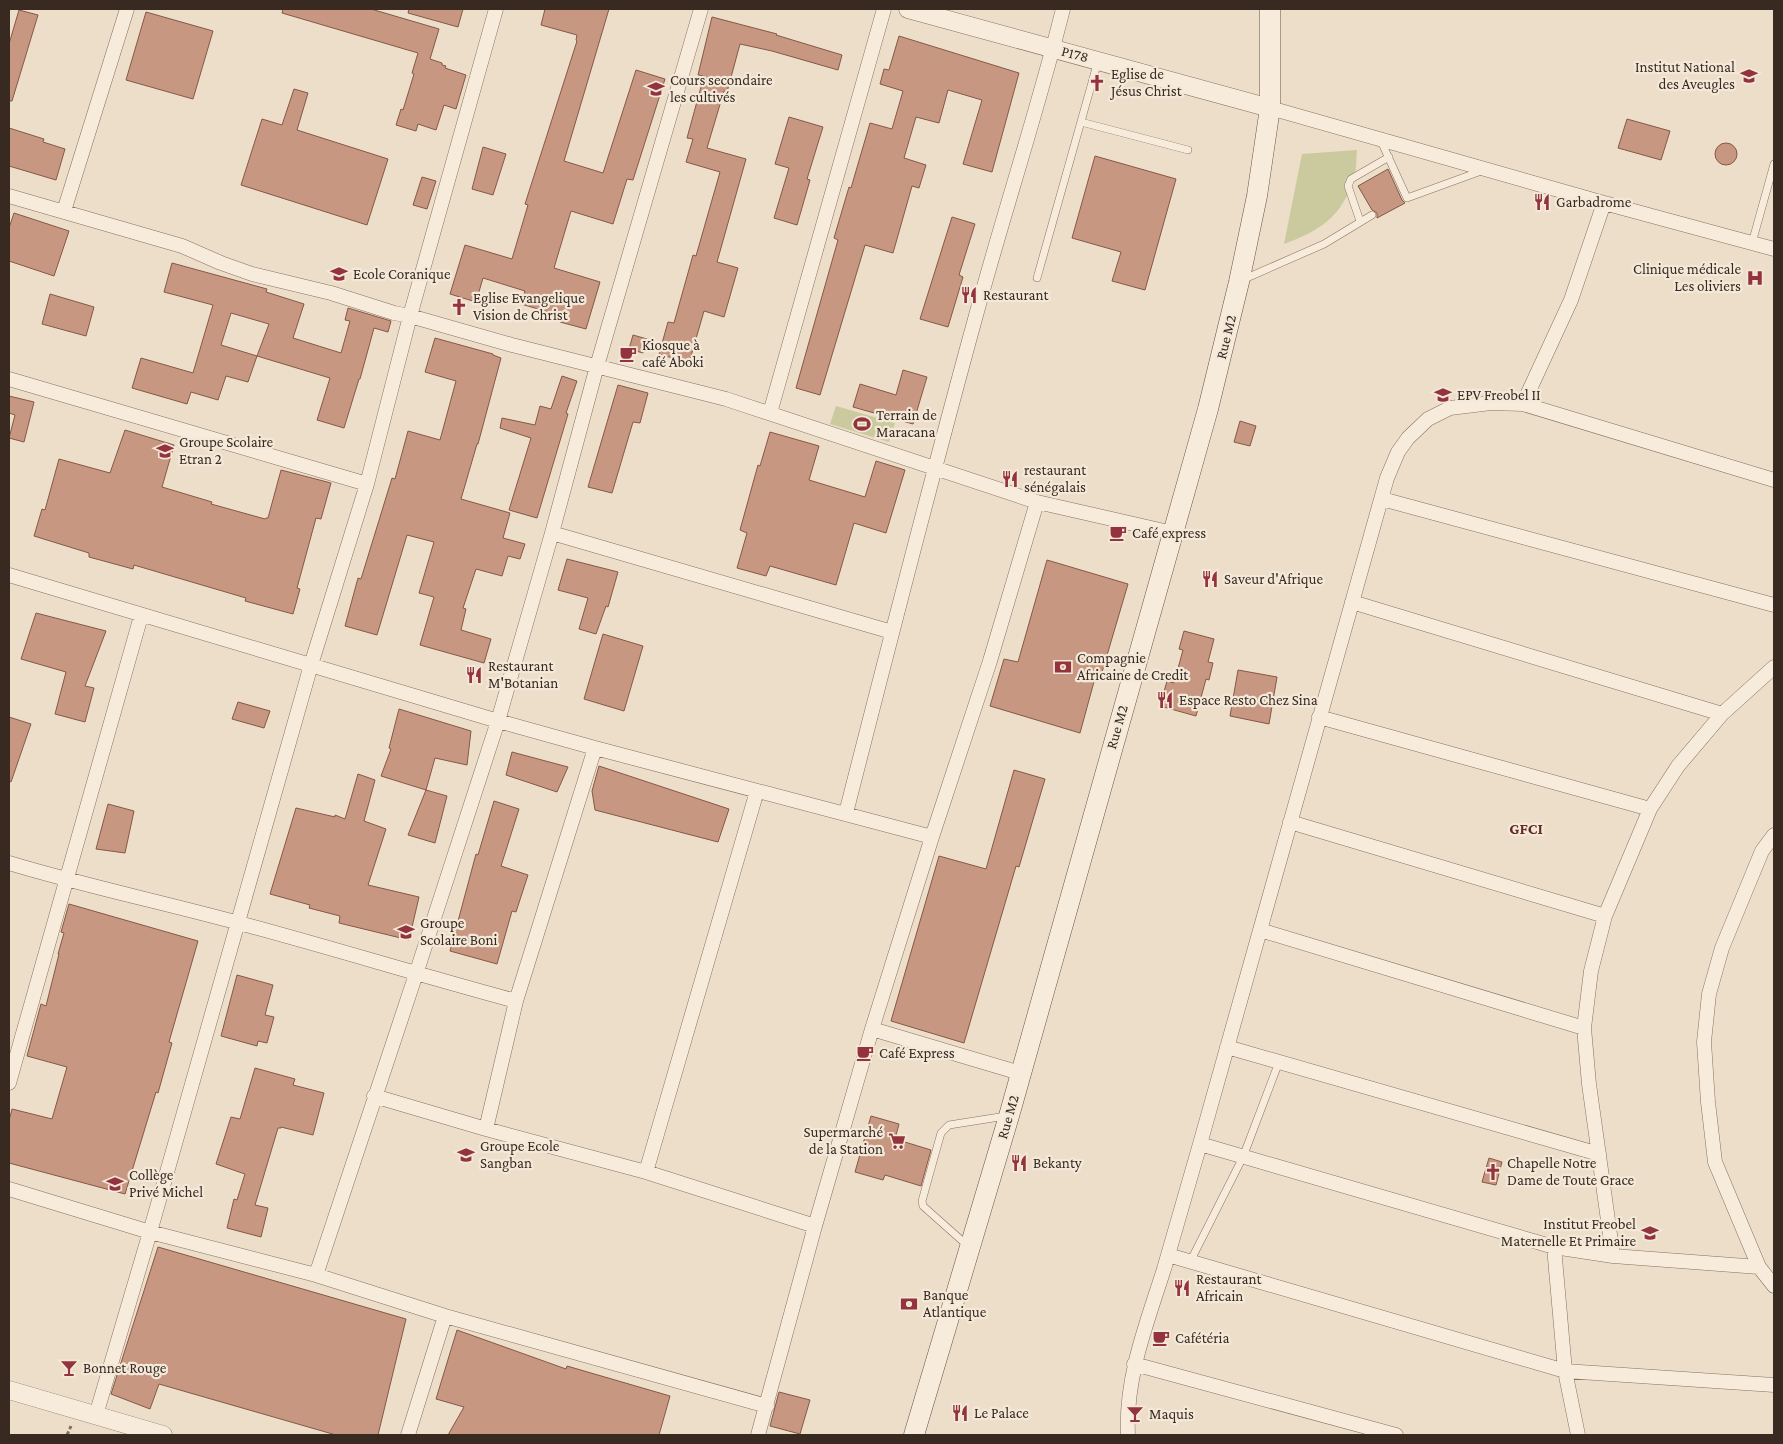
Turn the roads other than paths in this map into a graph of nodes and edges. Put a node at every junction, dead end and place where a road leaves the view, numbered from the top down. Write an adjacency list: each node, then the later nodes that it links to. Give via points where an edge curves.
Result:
1 (127, 9): 19 (street)
2 (496, 9): 26 (street)
3 (702, 9): 27 (street)
4 (884, 9): 30 (street)
5 (908, 9): 8 (street, P178)
6 (1063, 9): 8 (street)
7 (1270, 9): 10 (main road, Rue M2)
8 (1053, 48): 9 (street, P178); 31 (street)
9 (1098, 60): 10 (street, P178); 11 (lane)
10 (1270, 108): 12 (street); 25 (main road, Rue M2, via 1257,196)
11 (1081, 122): 13 (lane); 24 (lane)
12 (1380, 138): 14 (lane); 16 (street)
13 (1188, 150)
14 (1390, 157): 16 (lane, via 1407,198); 21 (lane, via 1348,183)
15 (1774, 164): 22 (lane)
16 (1487, 169): 18 (street)
17 (9, 196): 19 (street)
18 (1604, 203): 22 (street); 29 (street, via 1571,300)
19 (64, 211): 26 (street, via 182,246 252,274)
20 (1372, 214): 21 (lane)
21 (1360, 221): 25 (lane, via 1324,244)
22 (1752, 243): 23 (street)
23 (1774, 249)
24 (1037, 278)
25 (1239, 282): 37 (main road, Rue M2, via 1208,409)
26 (410, 316): 27 (street); 33 (street)
27 (597, 366): 30 (street); 36 (street)
28 (9, 379): 33 (street)
29 (1523, 404): 32 (street); 34 (street, via 1492,403 1450,408 1428,419 1398,452 1386,478)
30 (770, 413): 31 (street)
31 (934, 468): 35 (street); 42 (street)
32 (1774, 480)
33 (367, 484): 43 (street)
34 (1382, 499): 39 (street); 40 (street)
35 (1038, 502): 37 (street); 54 (street)
36 (552, 533): 42 (street); 47 (street)
37 (1172, 533): 66 (main road, Rue M2)
38 (9, 575): 41 (street)
39 (1352, 602): 45 (street); 46 (street)
40 (1774, 604)
41 (141, 616): 43 (street); 56 (street)
42 (892, 632): 51 (street)
43 (311, 665): 47 (street); 58 (street)
44 (1774, 667): 45 (street)
45 (1722, 714): 50 (street, via 1678,766)
46 (1319, 717): 50 (street); 52 (street)
47 (498, 721): 48 (street); 60 (street)
48 (595, 748): 49 (street); 61 (street)
49 (756, 791): 51 (street); 74 (street)
50 (1650, 809): 57 (street)
51 (846, 813): 54 (street)
52 (1290, 822): 57 (street); 59 (street)
53 (1774, 835): 83 (street, via 1762,851 1722,948 1709,994 1704,1042 1715,1162)
54 (932, 837): 63 (street)
55 (9, 863): 56 (street)
56 (66, 880): 58 (street); 67 (street)
57 (1605, 916): 62 (street, via 1591,971)
58 (239, 923): 60 (street); 77 (street)
59 (1260, 930): 62 (street); 64 (street)
60 (416, 974): 61 (street); 68 (street)
61 (516, 1001): 70 (street)
62 (1584, 1028): 72 (street)
63 (872, 1029): 66 (street); 76 (street)
64 (1227, 1047): 65 (street); 71 (street)
65 (1279, 1062): 72 (street); 73 (lane)
66 (1020, 1073): 69 (main road, Rue M2)
67 (9, 1082)
68 (374, 1096): 70 (street); 84 (street)
69 (1009, 1116): 79 (main road, Rue M2); 79 (lane, via 949,1125 941,1133 923,1206)
70 (486, 1129): 74 (street)
71 (1200, 1144): 73 (street); 80 (street)
72 (1599, 1154): 81 (street)
73 (1242, 1157): 78 (street); 82 (lane)
74 (646, 1172): 76 (street)
75 (9, 1189): 77 (street)
76 (815, 1226): 91 (street)
77 (150, 1232): 84 (street); 92 (street)
78 (1554, 1247): 81 (street); 88 (street)
79 (970, 1248): 96 (main road, Rue M2)
80 (1168, 1255): 82 (street); 87 (street)
81 (1613, 1256): 83 (street)
82 (1190, 1262): 88 (street)
83 (1759, 1266): 85 (street)
84 (316, 1275): 86 (street)
85 (1774, 1286)
86 (445, 1316): 91 (street); 94 (street)
87 (1134, 1364): 97 (street); 98 (street)
88 (1566, 1371): 89 (street); 99 (street)
89 (1774, 1385)
90 (9, 1390): 92 (street)
91 (767, 1406): 95 (street)
92 (96, 1415): 93 (street)
93 (163, 1435)
94 (408, 1435)
95 (758, 1435)
96 (914, 1435)
97 (1128, 1435)
98 (1396, 1435)
99 (1578, 1435)

